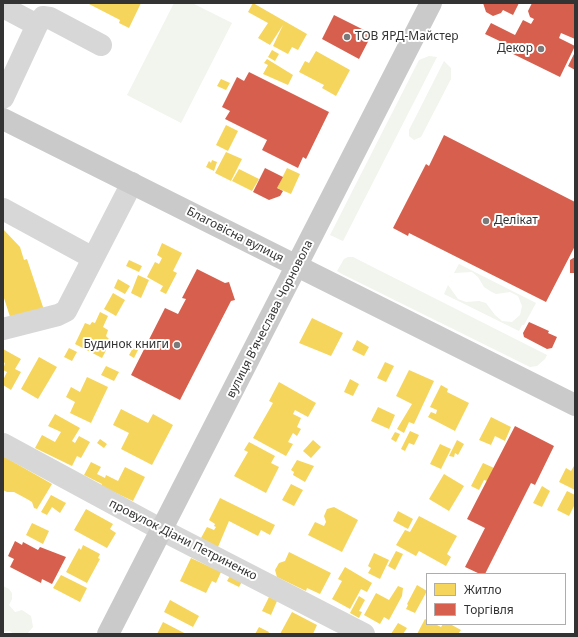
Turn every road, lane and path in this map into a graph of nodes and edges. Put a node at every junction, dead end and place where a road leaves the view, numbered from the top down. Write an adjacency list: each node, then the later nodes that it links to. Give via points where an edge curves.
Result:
1 (431, 3): 10 (main road, вулиця Вʼячеслава Чорновола)
2 (3, 7): 3 (street)
3 (37, 24): 4 (street, via 43,17 50,18); 5 (street)
4 (101, 45)
5 (3, 98)
6 (3, 119): 7 (main road, Благовісна вулиця)
7 (132, 183): 9 (street); 10 (main road, Благовісна вулиця)
8 (3, 209): 9 (street)
9 (93, 258): 11 (street, via 66,311)
10 (296, 265): 12 (main road, Благовісна вулиця); 14 (main road, вулиця Вʼячеслава Чорновола)
11 (3, 329)
12 (575, 405)
13 (3, 444): 14 (street, провулок Діани Петриненко)
14 (162, 530): 15 (main road, вулиця Вʼячеслава Чорновола); 16 (street, провулок Діани Петриненко)
15 (108, 634)
16 (364, 634)

